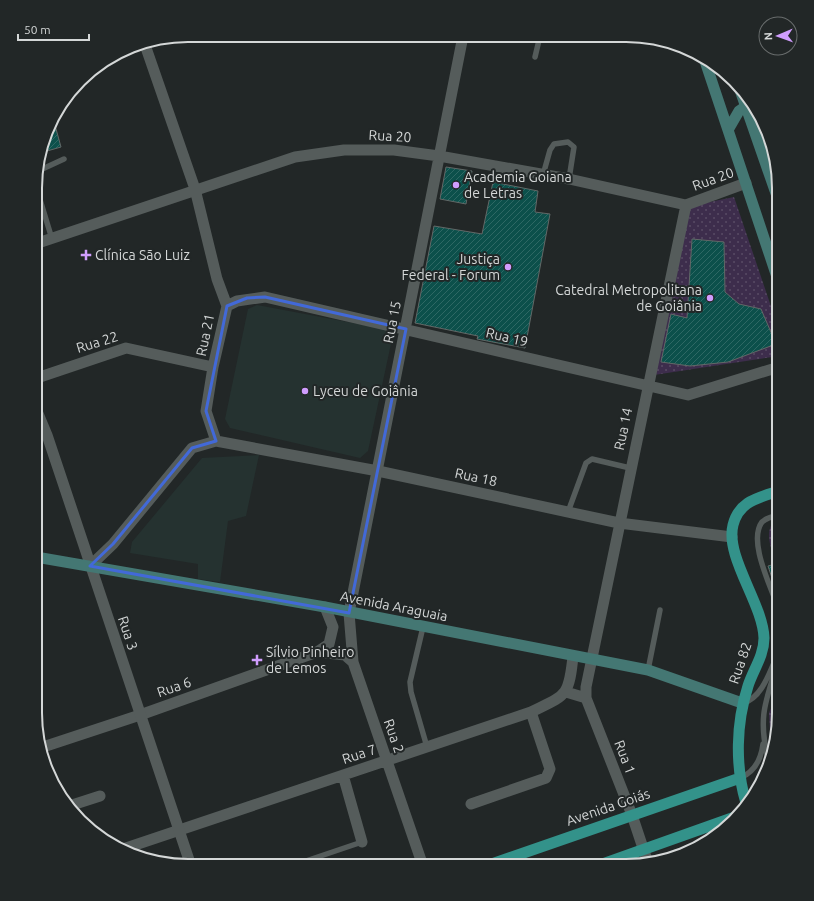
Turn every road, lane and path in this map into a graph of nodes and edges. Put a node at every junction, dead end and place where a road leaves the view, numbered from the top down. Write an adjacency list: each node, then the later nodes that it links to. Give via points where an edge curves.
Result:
1 (462, 42): 9 (street, Rua 15)
2 (539, 42): 4 (lane)
3 (146, 48): 16 (street, Rua 21)
4 (535, 57)
5 (707, 67): 8 (main road)
6 (746, 105): 8 (main road, via 739,111)
7 (753, 117): 14 (main road)
8 (728, 130): 15 (main road)
9 (439, 156): 12 (street, Rua 20); 16 (street, Rua 20, via 394,150 344,150 295,157); 23 (street, Rua 15)
10 (64, 159): 11 (lane)
11 (43, 170)
12 (543, 175): 13 (street, Rua 20); 13 (lane, via 554,144 568,142 574,147)
13 (569, 179): 17 (street, Rua 20)
14 (772, 179)
15 (746, 183): 17 (street, Rua 20); 21 (main road)
16 (195, 189): 19 (street, Rua 20); 22 (street, Rua 21)
17 (686, 205): 27 (street, Rua 14)
18 (42, 206): 19 (lane)
19 (52, 239): 20 (street, Rua 20)
20 (42, 242)
21 (772, 263)
22 (227, 306): 23 (street, Rua 19, via 237,301 265,297); 24 (street, Rua 21)
23 (406, 329): 27 (street, Rua 19); 31 (street, Rua 15)
24 (213, 367): 26 (street, Rua 22, via 126,348); 29 (street, Rua 21, via 206,410)
25 (772, 369): 27 (street, Rua 19, via 688,394)
26 (42, 376)
27 (647, 385): 30 (street, Rua 14)
28 (42, 437): 38 (street, Rua 3)
29 (216, 441): 31 (street, Rua 18); 38 (street, via 192,448 113,544)
30 (630, 468): 33 (lane, via 588,460); 35 (street, Rua 14)
31 (378, 471): 33 (street, Rua 18); 42 (street, Rua 15)
32 (772, 493): 36 (main road, Rua 82, via 755,498 744,505 735,519)
33 (568, 512): 35 (street, Rua 18)
34 (772, 518): 39 (lane, via 762,523 758,540 760,559)
35 (619, 523): 36 (street, Rua 18); 46 (street, Rua 14)
36 (732, 537): 53 (main road, Rua 82, via 734,550 760,619 764,638 761,656)
37 (42, 558): 38 (main road, Avenida Araguaia)
38 (90, 566): 40 (main road, Avenida Araguaia); 55 (street, Rua 3)
39 (772, 591)
40 (325, 607): 42 (main road, Avenida Araguaia); 44 (street, Rua 6, via 333,627 329,644)
41 (660, 610): 49 (lane)
42 (349, 613): 43 (main road, Avenida Araguaia); 47 (street, Rua 2)
43 (423, 627): 45 (main road, Avenida Araguaia); 58 (lane, via 410,682)
44 (317, 652): 47 (street, Rua 6, via 344,655); 55 (street, Rua 6)
45 (573, 656): 46 (main road, Avenida Araguaia); 51 (street, via 571,677)
46 (592, 660): 49 (main road, Avenida Araguaia); 52 (street, Rua 1)
47 (353, 662): 60 (street, Rua 2)
48 (772, 666): 53 (lane, via 760,691 753,699)
49 (648, 670): 53 (main road, Avenida Araguaia)
50 (772, 680): 56 (lane, via 763,716)
51 (566, 692): 52 (street); 54 (street, Rua 7)
52 (586, 698): 67 (street, Rua 1)
53 (742, 703): 62 (main road, Rua 82, via 739,735)
54 (531, 712): 58 (street, Rua 7); 66 (street, via 550,769 548,775 546,778)
55 (140, 715): 57 (street, Rua 6); 69 (street, Rua 3)
56 (764, 738): 59 (lane); 62 (lane, via 762,752 756,765)
57 (46, 746)
58 (427, 747): 60 (street, Rua 7)
59 (767, 752)
60 (387, 760): 61 (street, Rua 7); 77 (street, Rua 2)
61 (343, 775): 69 (street, Rua 7); 70 (street)
62 (740, 778): 64 (main road, Rua 82); 67 (main road, Avenida Goiás)
63 (100, 796): 65 (street)
64 (745, 798)
65 (74, 804)
66 (471, 804)
67 (632, 815): 72 (main road, Avenida Goiás); 73 (street, Rua 1)
68 (724, 821): 73 (main road)
69 (179, 829): 71 (street, Rua 7); 75 (street, Rua 3)
70 (362, 842): 76 (lane)
71 (129, 847)
72 (536, 848): 78 (main road, Avenida Goiás); 79 (main road)
73 (644, 850): 74 (street, Rua 1); 80 (main road)
74 (646, 858)
75 (189, 859)
76 (312, 859)
77 (421, 859)
78 (505, 859)
79 (525, 859)
80 (618, 859)

